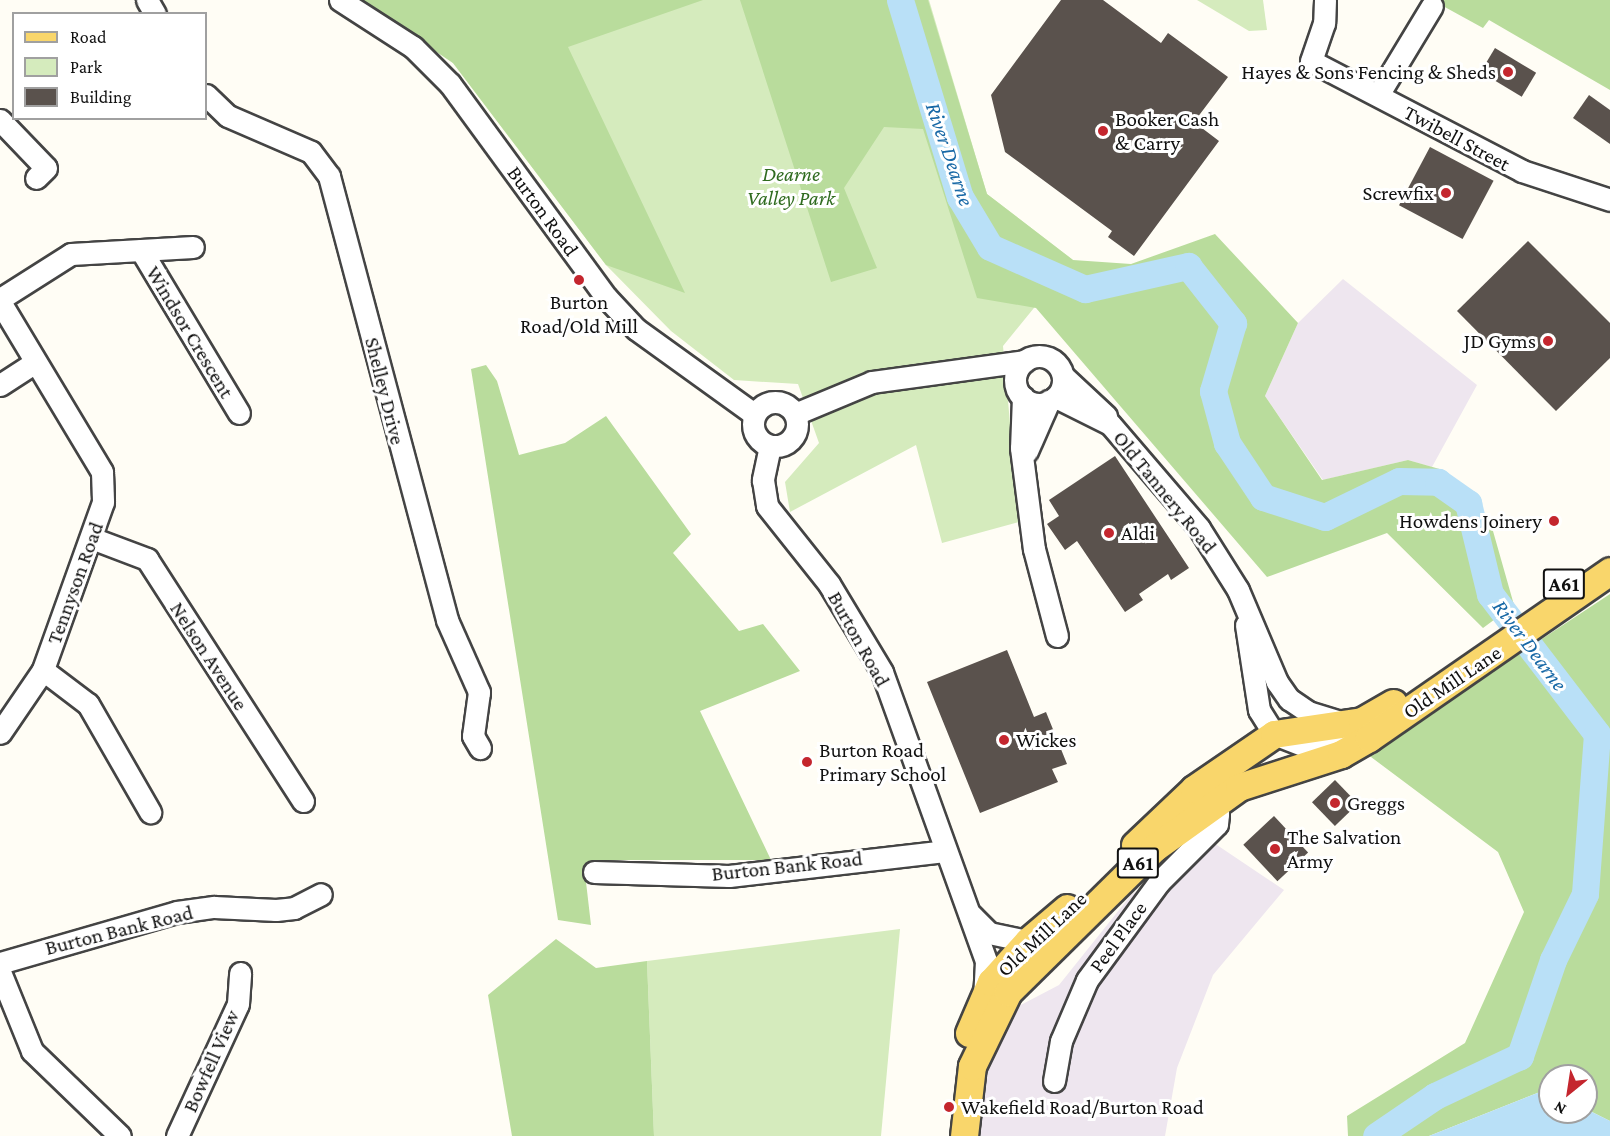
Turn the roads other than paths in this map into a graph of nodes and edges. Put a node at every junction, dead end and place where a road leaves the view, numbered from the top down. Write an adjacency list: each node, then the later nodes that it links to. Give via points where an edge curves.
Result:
1 (340, 0): 20 (street, Burton Road, via 413,48 450,84 606,297 636,329)
2 (1325, 0): 4 (street, Twibell Street, via 1324,23 1311,61)
3 (1431, 6): 4 (street)
4 (1378, 95): 8 (street, Twibell Street, via 1522,171)
5 (207, 96): 36 (street, Shelley Drive, via 228,116 311,152 329,176 447,620 479,692 473,736)
6 (0, 120): 7 (street, via 46,168)
7 (36, 178)
8 (1610, 200)
9 (193, 247): 10 (street, Windsor Crescent)
10 (141, 250): 11 (street, Windsor Crescent, via 71,254); 19 (street, Windsor Crescent)
11 (0, 301): 13 (street, Tennyson Road)
12 (1025, 361): 14 (street, Old Tannery Road); 15 (street, Old Tannery Road, via 1050,358); 17 (street)
13 (34, 363): 16 (street); 25 (street, Tennyson Road, via 70,414 102,472 103,502)
14 (974, 367): 17 (street, Old Tannery Road); 21 (street, Old Tannery Road, via 872,382)
15 (1063, 376): 18 (street); 22 (street, Old Tannery Road, via 1102,408)
16 (0, 385)
17 (1020, 390): 18 (street, Old Tannery Road, via 1036,403); 24 (street, via 1022,447)
18 (1052, 399): 22 (street, Old Tannery Road); 24 (street)
19 (239, 413)
20 (754, 414): 21 (street, via 762,406 777,402); 23 (street, via 753,432)
21 (795, 414): 23 (street, via 797,425 790,440)
22 (1110, 424): 28 (street, Old Tannery Road, via 1199,528)
23 (770, 446): 41 (street, Burton Road, via 763,480 767,507 829,584 882,672)
24 (1026, 454): 30 (street, via 1034,549)
25 (94, 539): 31 (street, Tennyson Road); 39 (street, Nelson Avenue, via 147,559)
26 (1610, 552): 29 (main road, Old Mill Lane / A61)
27 (1610, 571): 29 (main road, Old Mill Lane / A61)
28 (1238, 590): 32 (street, Old Tannery Road); 33 (street, Old Tannery Road, via 1259,710)
29 (1524, 622): 34 (main road, Old Mill Lane / A61, via 1377,714)
30 (1057, 636)
31 (43, 670): 35 (street, Tennyson Road); 40 (street, via 88,704)
32 (1277, 682): 33 (street, Old Tannery Road, via 1278,707); 34 (street, Old Tannery Road, via 1289,699 1308,712)
33 (1272, 729): 34 (main road, Old Mill Lane / A61); 37 (street, Old Tannery Road); 38 (main road, Old Mill Lane / A61)
34 (1358, 731): 37 (main road, Old Mill Lane / A61, via 1341,754)
35 (0, 733)
36 (480, 748)
37 (1239, 787): 38 (main road, Old Mill Lane / A61)
38 (1202, 797): 45 (main road, Old Mill Lane / A61); 50 (main road, Old Mill Lane / A61, via 1015,983 990,1023); 51 (street, Peel Place, via 1218,814 1211,834 1159,882 1087,980 1061,1041)
39 (303, 801)
40 (150, 812)
41 (945, 851): 42 (street, Burton Bank Road, via 729,876); 44 (street, Burton Road)
42 (594, 872)
43 (311, 892): 46 (street, Burton Bank Road, via 276,910 214,907 177,912)
44 (969, 912): 45 (street, Burton Road, via 989,933); 49 (street, Burton Road, via 986,961)
45 (1028, 941): 49 (main road, Old Mill Lane / A61)
46 (0, 963)
47 (0, 972): 52 (street, via 32,1051)
48 (235, 981): 53 (street, Bowfell View, via 238,1004)
49 (984, 994): 50 (main road, Old Mill Lane / A61, via 968,1038)
50 (972, 1066): 54 (main road, A61)
51 (1054, 1081)
52 (120, 1136)
53 (177, 1136)
54 (964, 1136)

